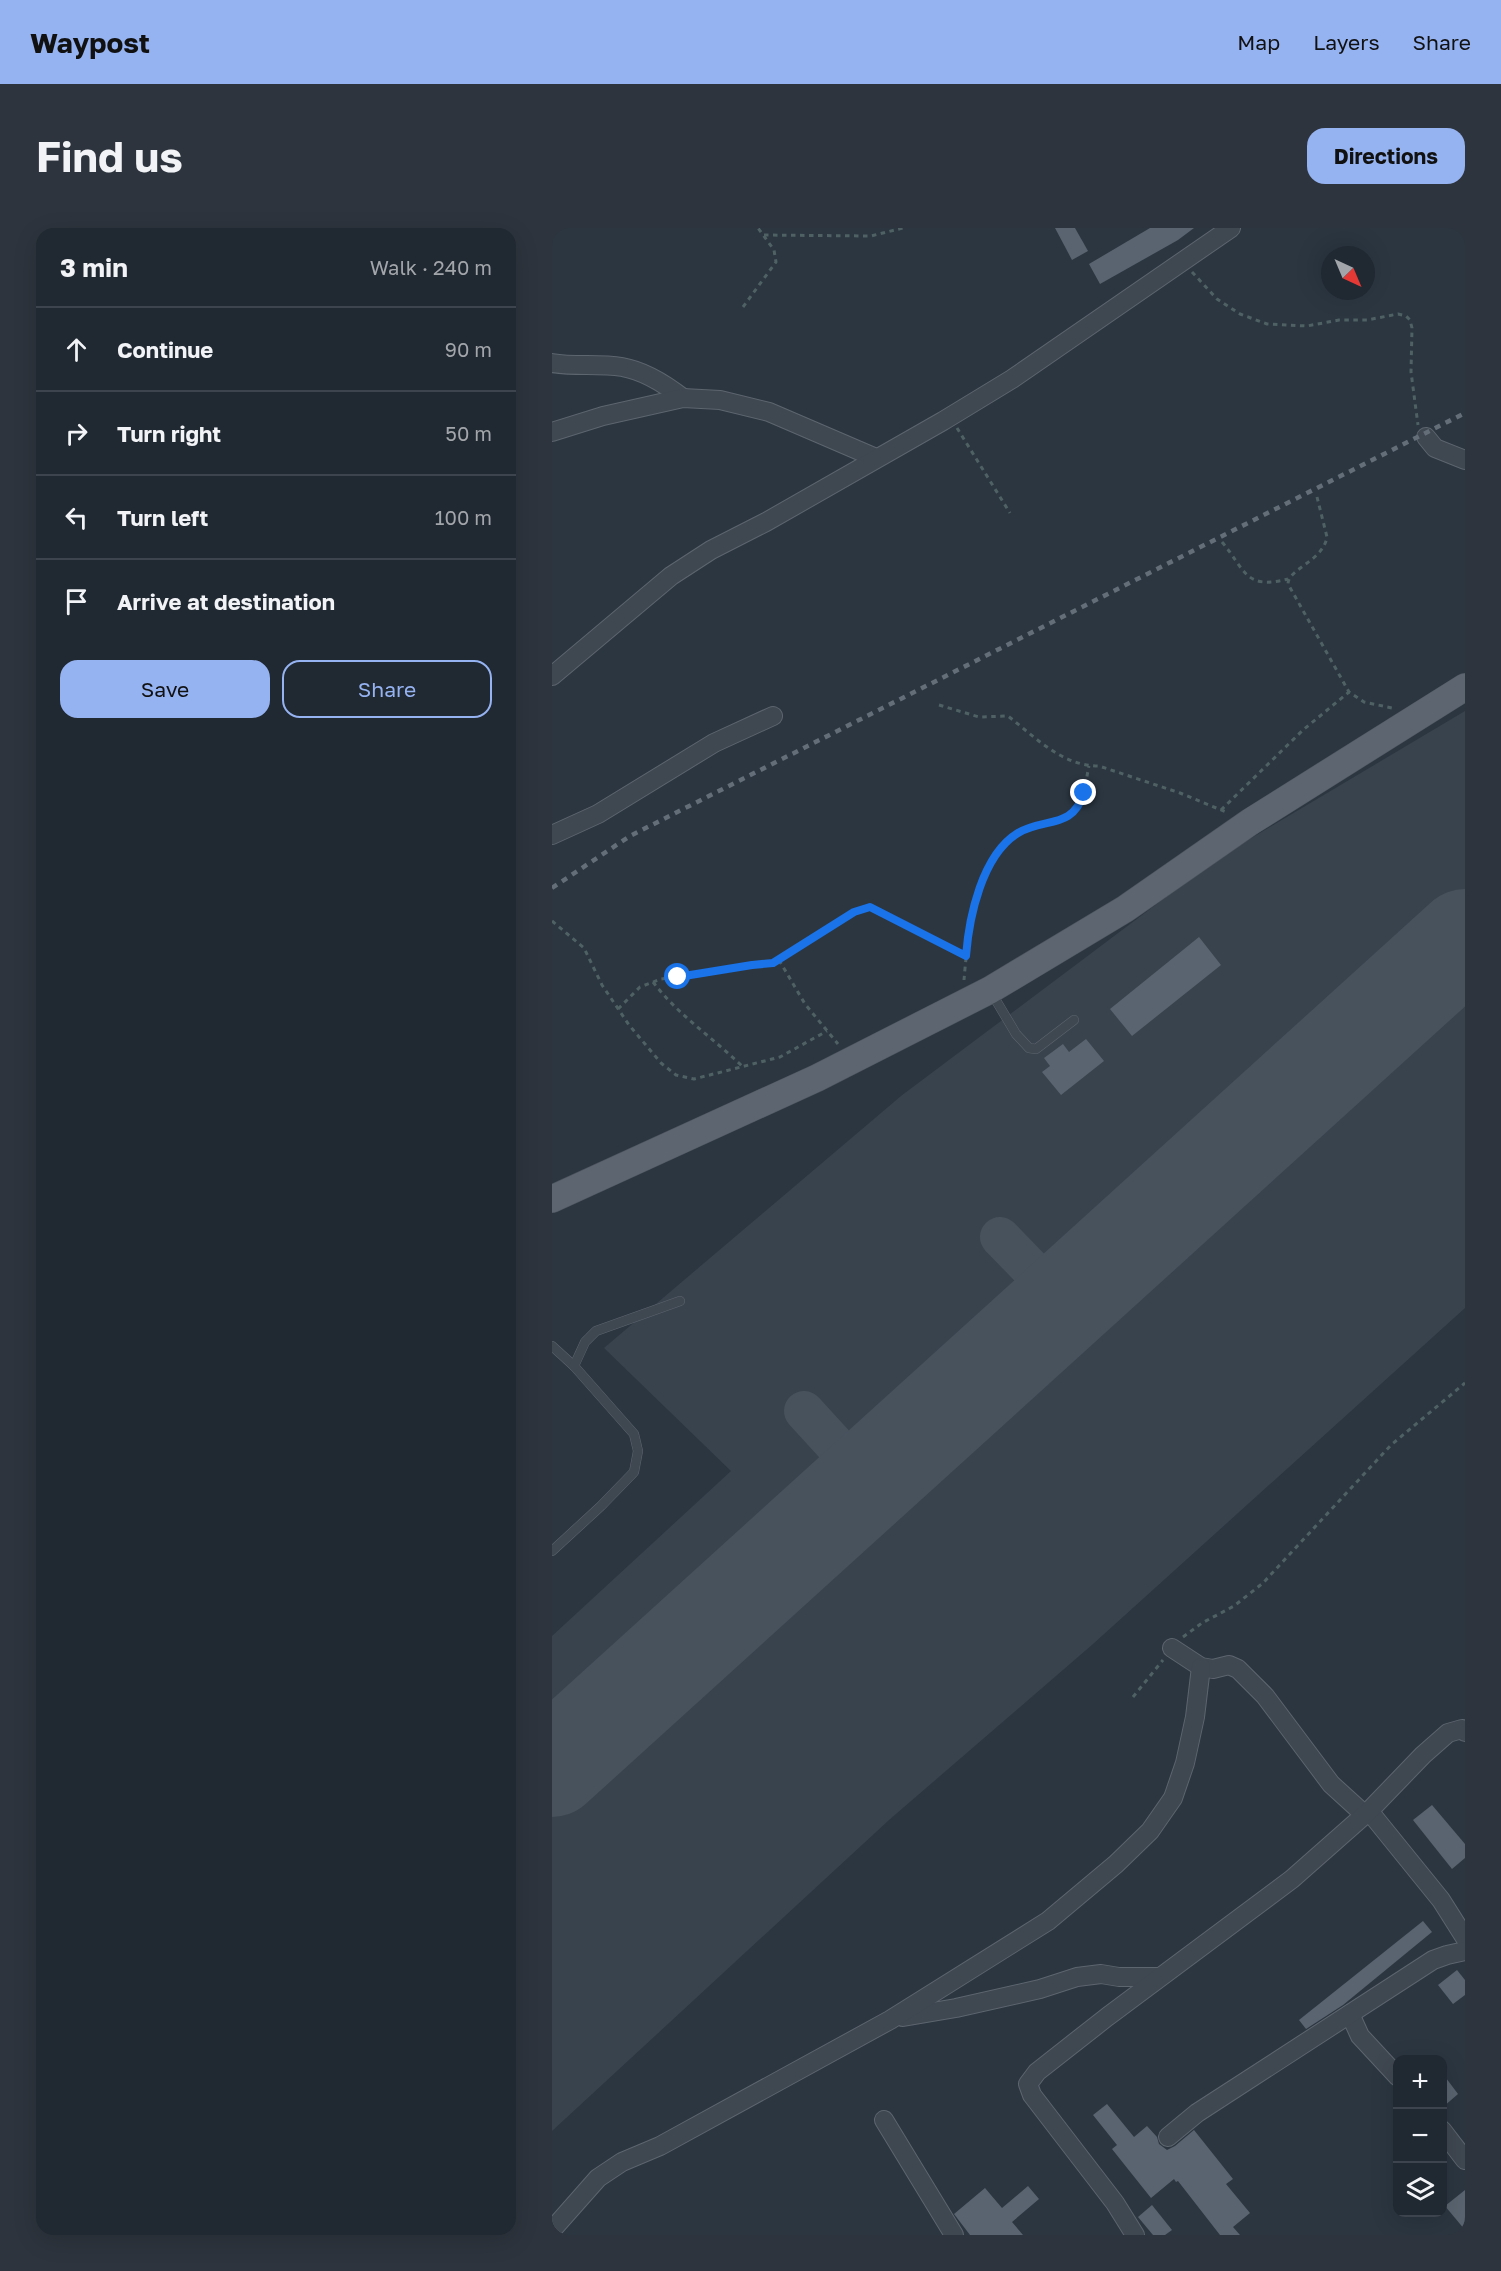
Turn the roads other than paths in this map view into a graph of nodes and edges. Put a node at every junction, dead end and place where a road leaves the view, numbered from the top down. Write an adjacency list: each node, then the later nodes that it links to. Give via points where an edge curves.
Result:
1 (1231, 228): 6 (street, via 1012,379)
2 (552, 363): 3 (street, via 641,372)
3 (683, 398): 4 (street); 6 (street, via 720,400 769,412)
4 (552, 432)
5 (1422, 433): 7 (street, via 1441,452)
6 (876, 458): 8 (street, via 671,576)
7 (1465, 460)
8 (552, 676)
9 (1465, 687): 12 (main road, via 1250,822 1125,909)
10 (773, 716): 11 (street, via 714,743 598,814)
11 (552, 835)
12 (990, 990): 13 (lane, via 1029,1048 1036,1049); 14 (main road, via 855,1060)
13 (1074, 1020)
14 (552, 1199)
15 (680, 1301): 17 (lane, via 596,1330 585,1342)
16 (553, 1348): 17 (lane)
17 (574, 1366): 18 (lane, via 634,1434 638,1451 634,1472)
18 (552, 1551)
19 (1172, 1648): 20 (street)
20 (1201, 1667): 22 (street, via 1229,1665 1238,1669 1265,1696 1331,1784); 27 (street, via 1185,1763 1173,1798 1150,1831 1048,1921)
21 (1465, 1732): 22 (street, via 1456,1729 1448,1733)
22 (1367, 1813): 23 (street, via 1441,1900); 25 (street, via 1269,1897)
23 (1465, 1938)
24 (1465, 1951): 26 (street, via 1433,1960)
25 (1160, 1977): 27 (street, via 1077,1977 1040,1989); 35 (street, via 1037,2072 1028,2084 1032,2095)
26 (1350, 2014): 28 (street, via 1360,2036); 31 (street, via 1197,2113)
27 (890, 2020): 33 (street, via 660,2146 622,2162 598,2178)
28 (1393, 2072)
29 (884, 2120): 34 (street)
30 (1447, 2135): 32 (street)
31 (1168, 2137)
32 (1465, 2160)
33 (552, 2230)
34 (954, 2235)
35 (1135, 2235)

